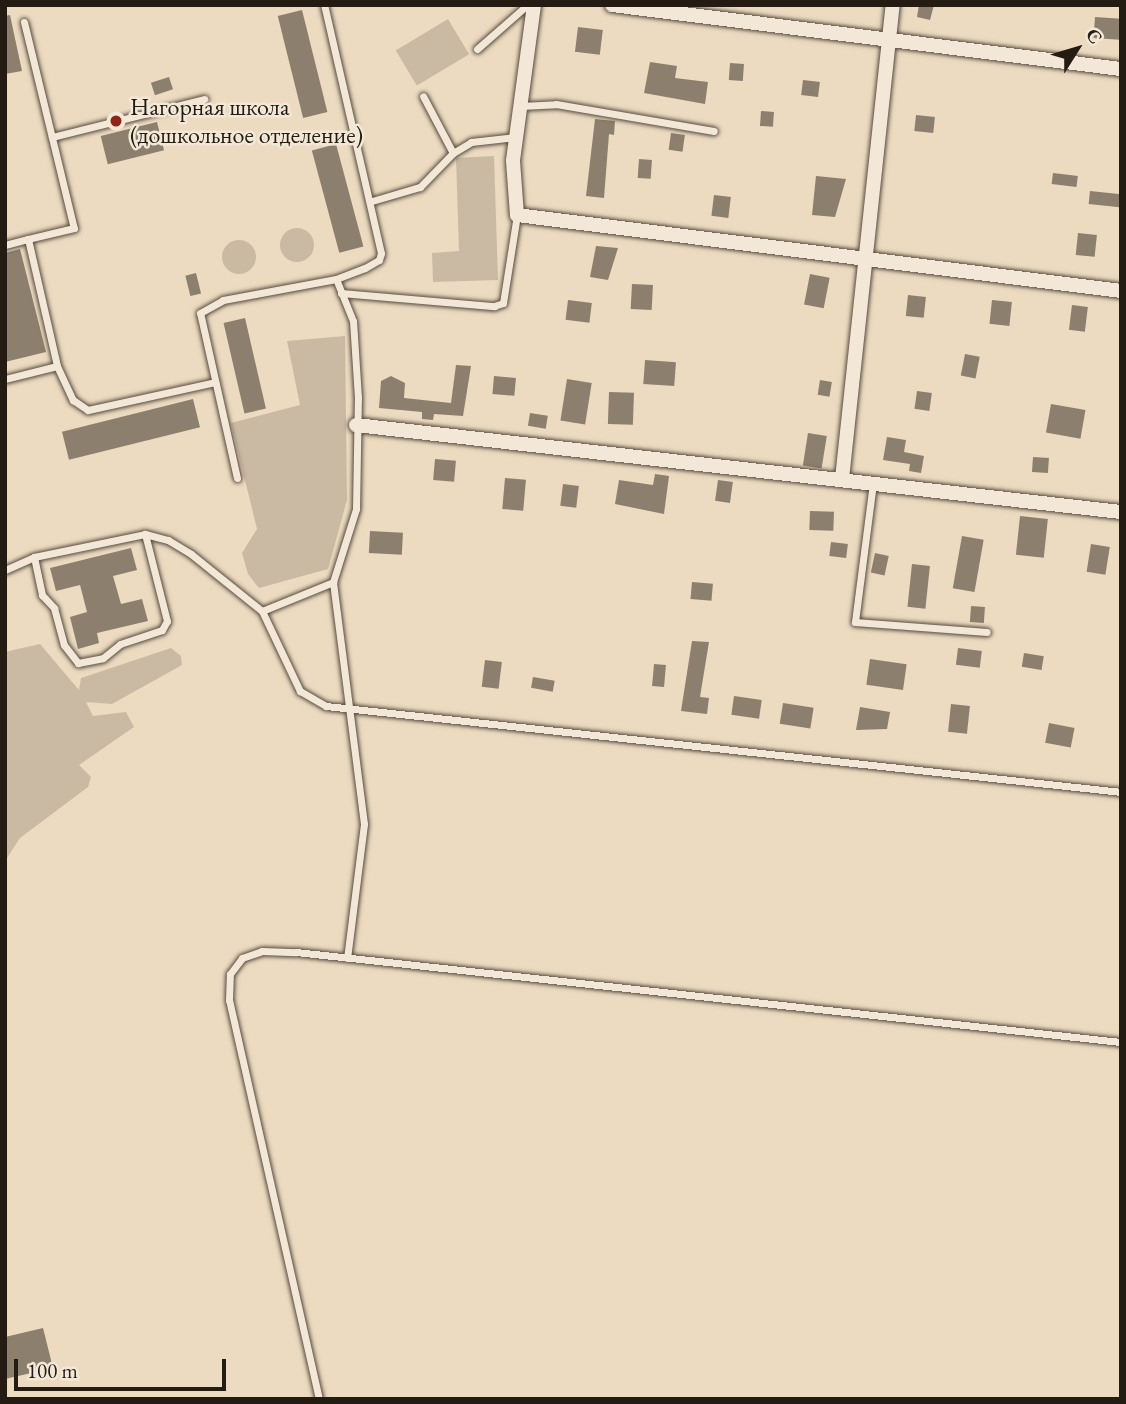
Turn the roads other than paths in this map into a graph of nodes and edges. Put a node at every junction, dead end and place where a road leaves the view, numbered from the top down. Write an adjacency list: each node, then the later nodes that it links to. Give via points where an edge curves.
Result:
1 (324, 5): 17 (lane)
2 (527, 5): 8 (lane)
3 (534, 5): 12 (street)
4 (612, 5): 7 (street)
5 (893, 5): 7 (street)
6 (24, 22): 14 (lane)
7 (888, 40): 9 (street); 21 (street)
8 (477, 49)
9 (1121, 69)
10 (423, 96): 16 (lane)
11 (204, 99): 14 (lane)
12 (520, 106): 13 (lane, via 556,104); 15 (street)
13 (714, 131)
14 (52, 136): 19 (lane, via 74,228)
15 (516, 136): 16 (lane, via 471,142); 18 (street)
16 (453, 153): 17 (lane, via 419,187)
17 (372, 201): 22 (lane, via 381,237 379,260)
18 (517, 215): 21 (street); 24 (lane, via 503,303 494,306)
19 (28, 239): 20 (lane); 25 (lane)
20 (5, 245)
21 (864, 262): 23 (street); 30 (street)
22 (336, 279): 24 (lane); 27 (lane, via 207,306 200,313)
23 (1121, 291)
24 (341, 293): 28 (lane, via 353,321)
25 (57, 366): 26 (lane); 27 (lane, via 73,400 88,410)
26 (5, 379)
27 (215, 382): 29 (lane)
28 (356, 425): 30 (street); 36 (lane, via 356,509)
29 (237, 478)
30 (842, 479): 31 (street)
31 (873, 482): 32 (street); 38 (lane, via 856,622)
32 (1121, 512)
33 (145, 534): 34 (lane); 34 (lane, via 167,621 162,630 120,644 103,658 78,663 64,645 54,608 43,595); 37 (lane, via 191,554)
34 (34, 557): 35 (lane)
35 (5, 570)
36 (333, 582): 37 (lane); 39 (lane)
37 (262, 611): 39 (lane, via 300,691 326,706)
38 (987, 632)
39 (349, 709): 40 (lane); 41 (lane, via 364,824)
40 (1121, 792)
41 (346, 958): 42 (lane); 43 (lane, via 262,951 242,958 230,974 229,1000)
42 (1121, 1042)
43 (319, 1399)

